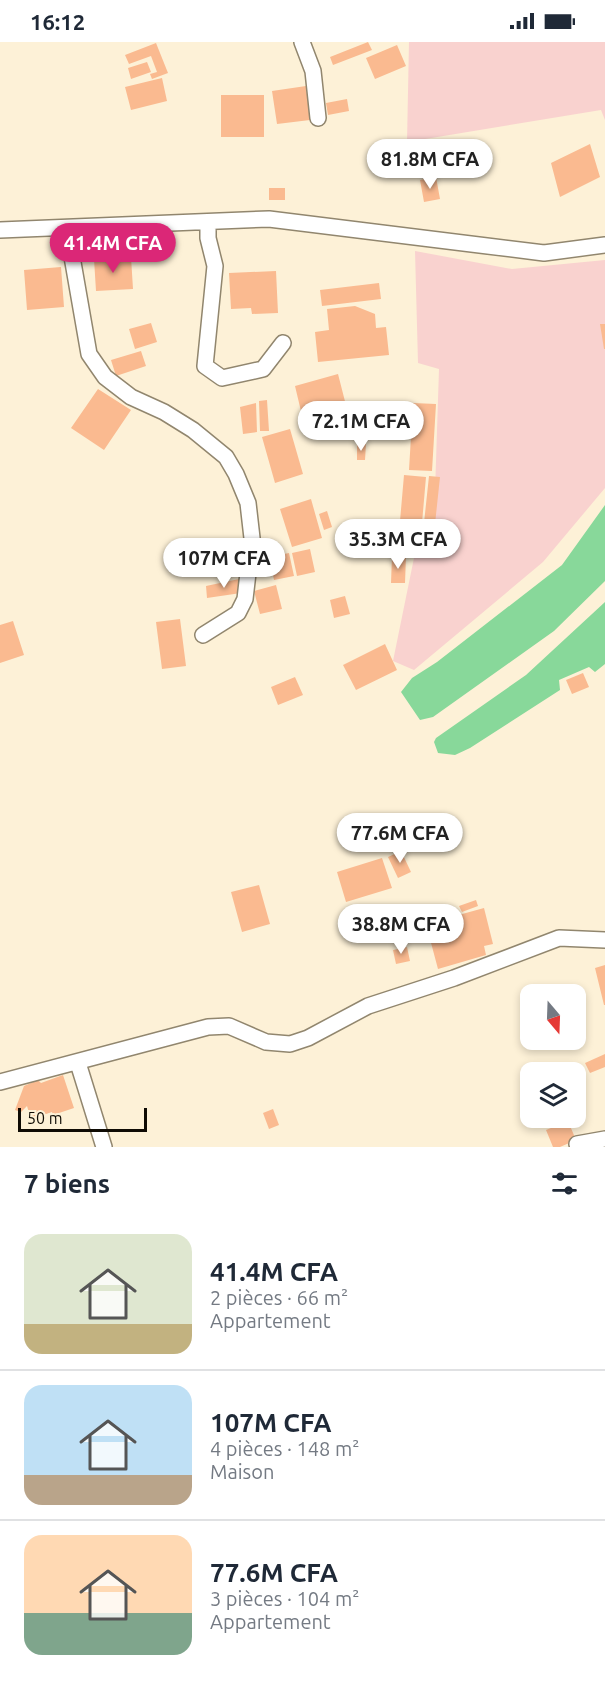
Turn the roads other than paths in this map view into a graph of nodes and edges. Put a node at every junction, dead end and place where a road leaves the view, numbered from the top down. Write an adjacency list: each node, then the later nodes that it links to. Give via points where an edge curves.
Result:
1 (302, 42): 2 (street, via 314,71)
2 (318, 118)
3 (208, 222): 4 (street); 6 (street, via 269,219 544,253); 7 (street, via 215,266 205,366 222,378 262,369)
4 (67, 228): 5 (street); 8 (street, via 89,354 105,377 131,397 193,430 226,457 248,503 252,538 244,599 238,613)
5 (0, 230)
6 (605, 245)
7 (283, 343)
8 (203, 635)
9 (605, 940): 10 (street, via 559,938 368,1006 290,1044 266,1042 229,1026 208,1027)
10 (78, 1062): 11 (street); 14 (street)
11 (0, 1082)
12 (605, 1139): 13 (street)
13 (577, 1144)
14 (104, 1147)

